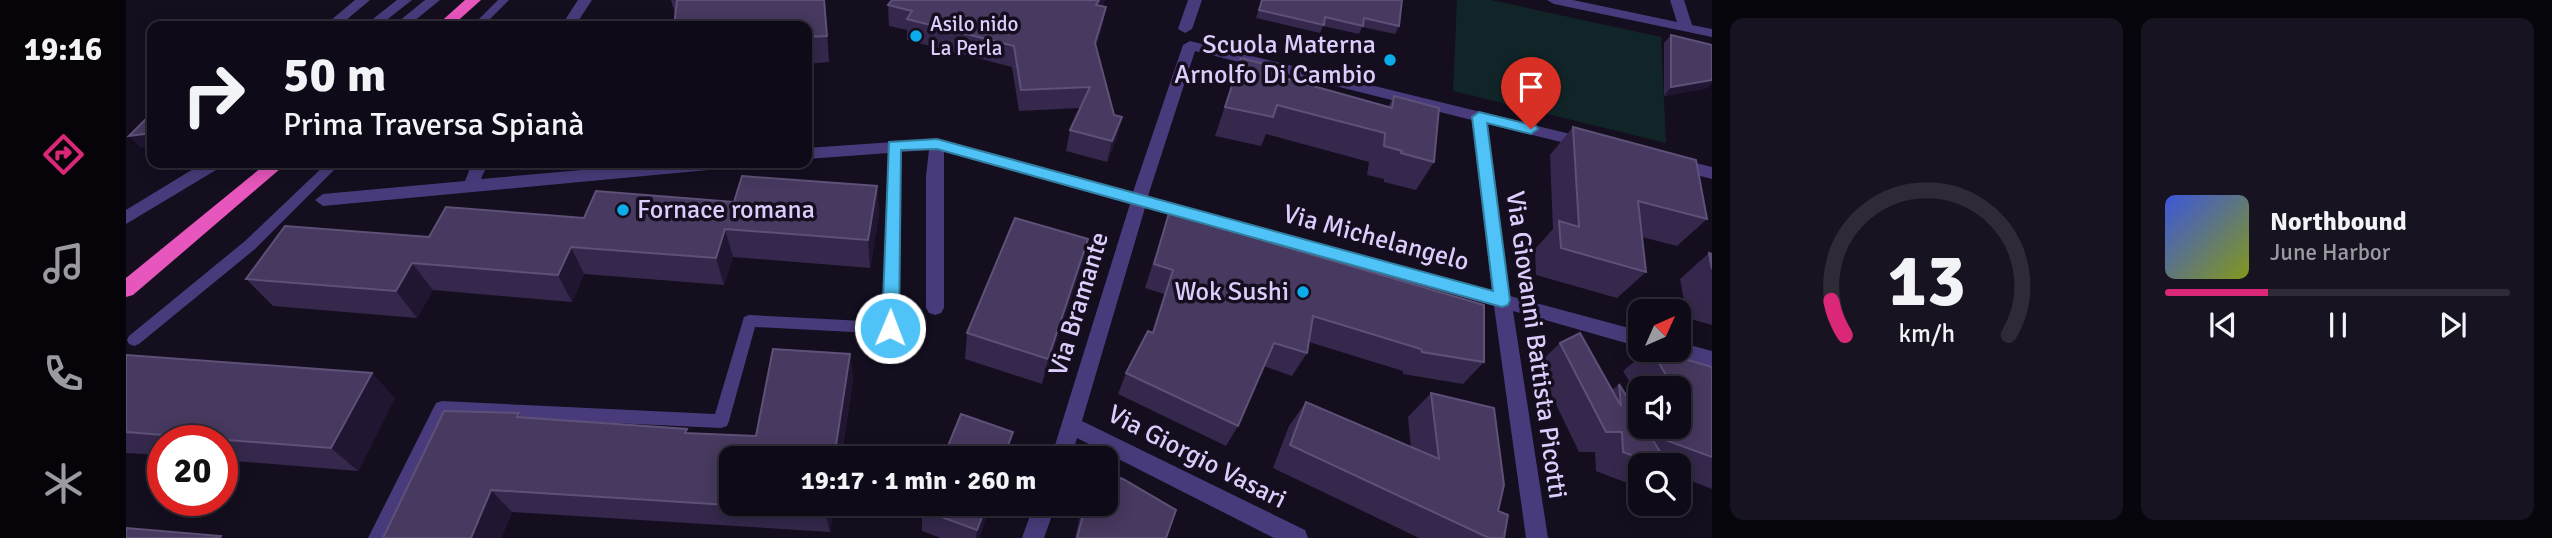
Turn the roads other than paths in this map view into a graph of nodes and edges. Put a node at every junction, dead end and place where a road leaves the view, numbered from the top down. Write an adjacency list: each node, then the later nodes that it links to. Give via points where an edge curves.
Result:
1 (363, 0): 10 (street)
2 (405, 0): 11 (street)
3 (433, 0): 12 (street)
4 (474, 0): 13 (highway)
5 (504, 0): 14 (lane)
6 (585, 0): 15 (street)
7 (1195, 0): 17 (street)
8 (1554, 0): 16 (street)
9 (1677, 0): 16 (street)
10 (337, 21)
11 (378, 21)
12 (406, 21)
13 (449, 21)
14 (482, 21)
15 (571, 21)
16 (1686, 28): 18 (street)
17 (1185, 29)
18 (1712, 33)
19 (1479, 117): 21 (street); 33 (street, Via Bramante, via 1190,45); 36 (street, Via Giovanni Battista Picotti)
20 (937, 144): 22 (street, Via Michelangelo); 33 (street, Via Michelangelo); 37 (street)
21 (1595, 145)
22 (894, 146): 23 (street, Via Michelangelo); 45 (lane, via 890,328 748,321 721,421 442,408)
23 (812, 154)
24 (1660, 161): 30 (street)
25 (205, 168): 34 (street)
26 (272, 168): 35 (highway)
27 (330, 168): 39 (lane, via 250,245)
28 (478, 168): 31 (street)
29 (667, 168): 31 (street)
30 (1712, 173)
31 (470, 187): 32 (street)
32 (323, 200)
33 (1139, 200): 36 (street, Via Michelangelo); 42 (street, Via Bramante)
34 (126, 218)
35 (126, 289)
36 (1502, 300): 38 (street, Via Michelangelo); 48 (street, Via Giovanni Battista Picotti)
37 (935, 308)
38 (1628, 336)
39 (134, 340)
40 (1691, 353): 41 (street)
41 (1712, 359)
42 (1072, 426): 43 (street, Via Bramante); 47 (street, Via Giorgio Vasari)
43 (1065, 446)
44 (1041, 516): 46 (street)
45 (377, 538)
46 (1033, 538)
47 (1297, 538)
48 (1537, 538)

